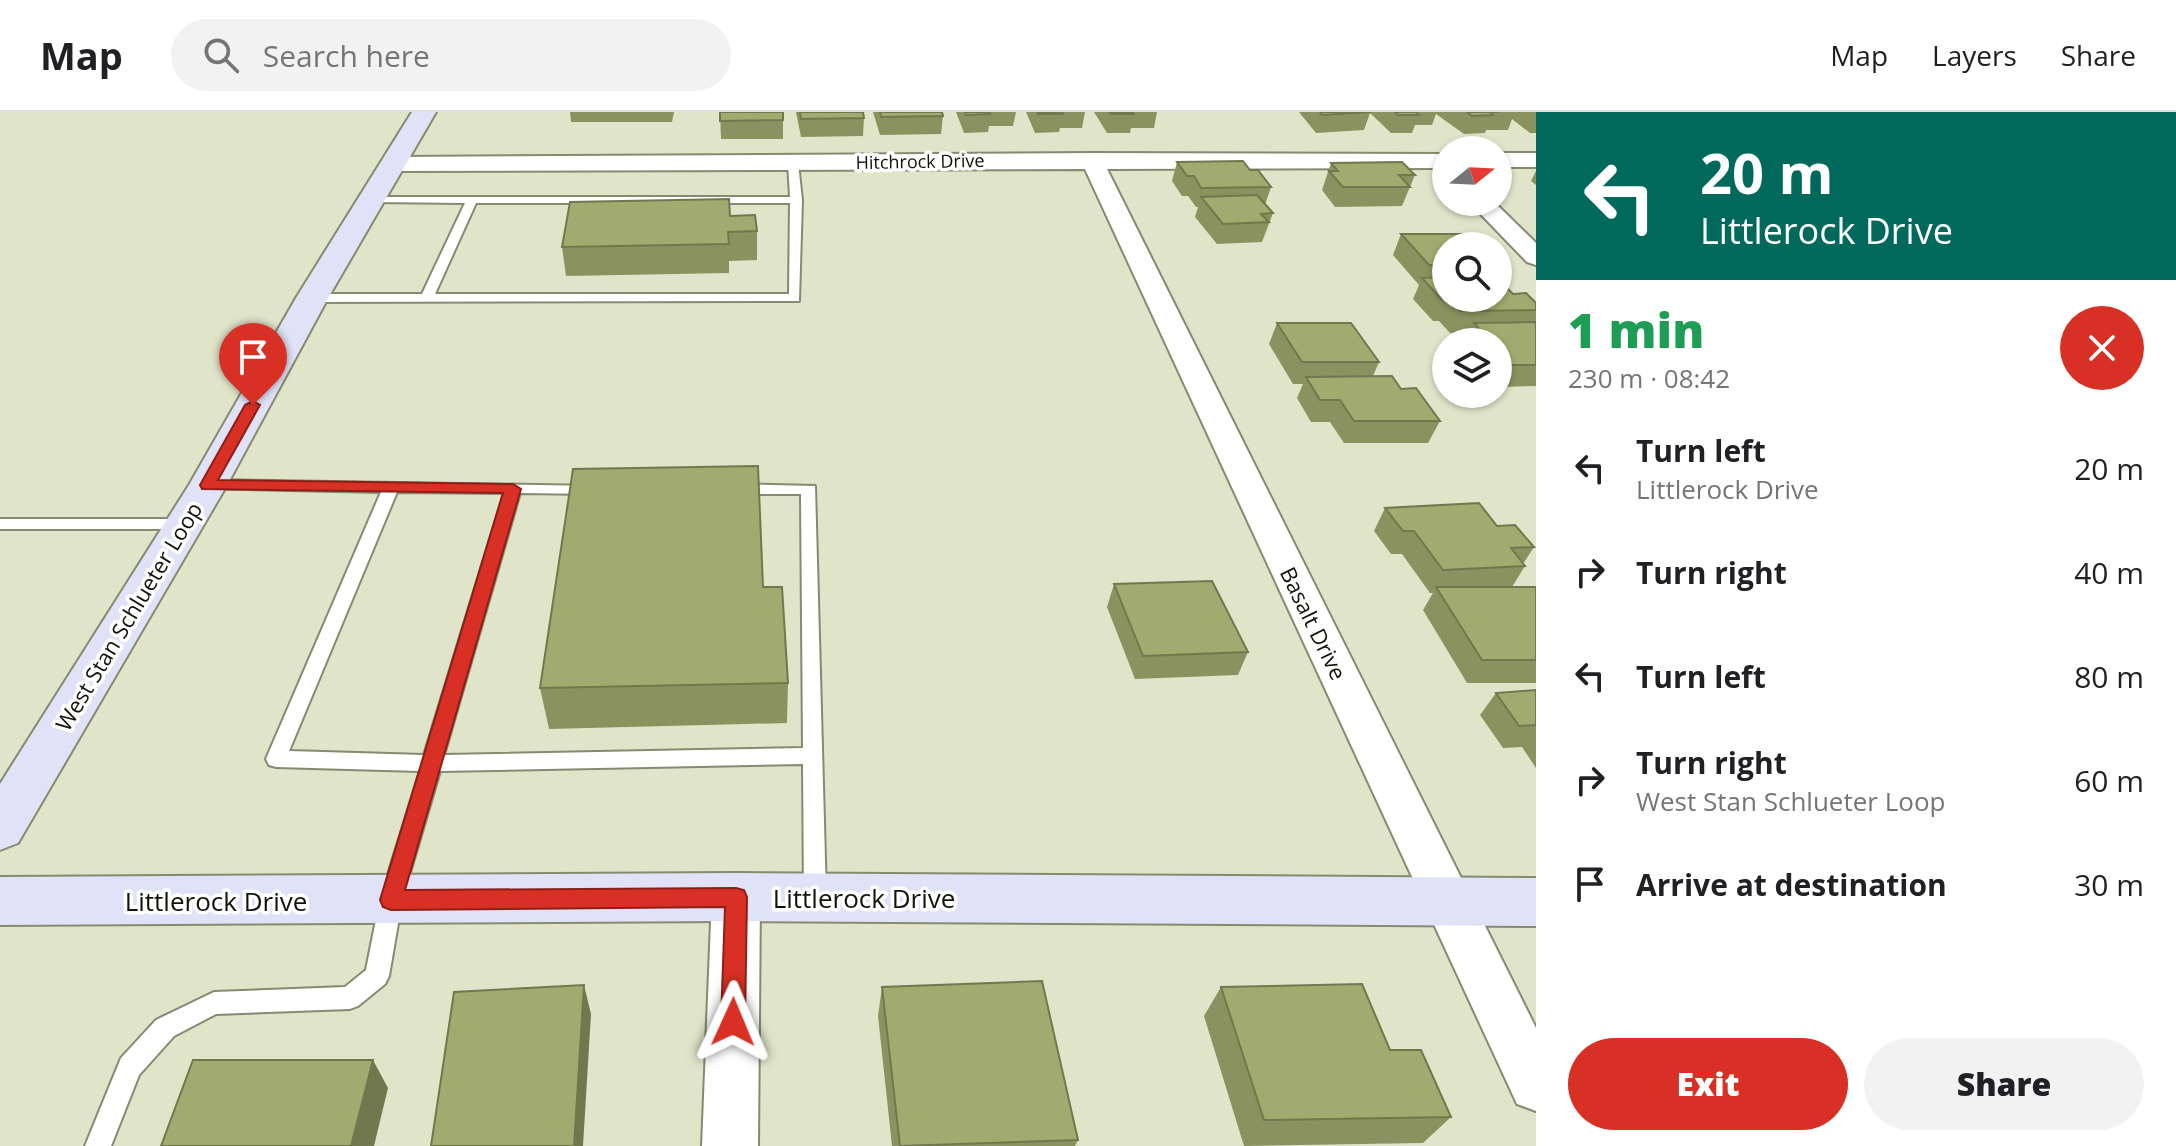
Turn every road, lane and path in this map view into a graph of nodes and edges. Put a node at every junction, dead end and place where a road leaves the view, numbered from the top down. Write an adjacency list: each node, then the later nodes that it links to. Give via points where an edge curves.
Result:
1 (424, 112): 7 (main road, West Stan Schlueter Loop)
2 (1092, 160): 5 (street, Hitchrock Drive); 6 (street, Hitchrock Drive); 29 (street, Basalt Drive)
3 (1512, 160): 4 (street)
4 (1536, 160)
5 (793, 163): 7 (street, Hitchrock Drive); 10 (lane)
6 (1432, 163)
7 (394, 164): 8 (main road, West Stan Schlueter Loop)
8 (372, 199): 9 (lane); 14 (main road, West Stan Schlueter Loop)
9 (472, 199): 10 (lane); 13 (lane)
10 (796, 200): 13 (lane, via 795,298)
11 (1495, 216): 12 (street)
12 (1536, 257)
13 (427, 297): 14 (lane)
14 (312, 298): 15 (main road, West Stan Schlueter Loop)
15 (208, 485): 16 (lane); 21 (main road, West Stan Schlueter Loop)
16 (391, 487): 17 (lane); 23 (lane, via 276,759)
17 (513, 489): 18 (lane); 23 (lane)
18 (609, 489)
19 (717, 489): 22 (lane, via 809,489)
20 (0, 524): 21 (lane)
21 (184, 524): 24 (main road, West Stan Schlueter Loop)
22 (813, 756): 23 (lane); 26 (lane)
23 (432, 763): 27 (lane)
24 (0, 828)
25 (736, 897): 26 (main road, Littlerock Drive); 27 (main road, Littlerock Drive); 33 (street)
26 (815, 898): 29 (main road, Littlerock Drive)
27 (391, 900): 28 (main road, Littlerock Drive); 32 (lane, via 377,976 350,998 214,1003 165,1028 130,1067)
28 (0, 901)
29 (1447, 901): 30 (main road, Littlerock Drive); 31 (street, Basalt Drive)
30 (1536, 902)
31 (1536, 1085)
32 (98, 1146)
33 (730, 1146)

